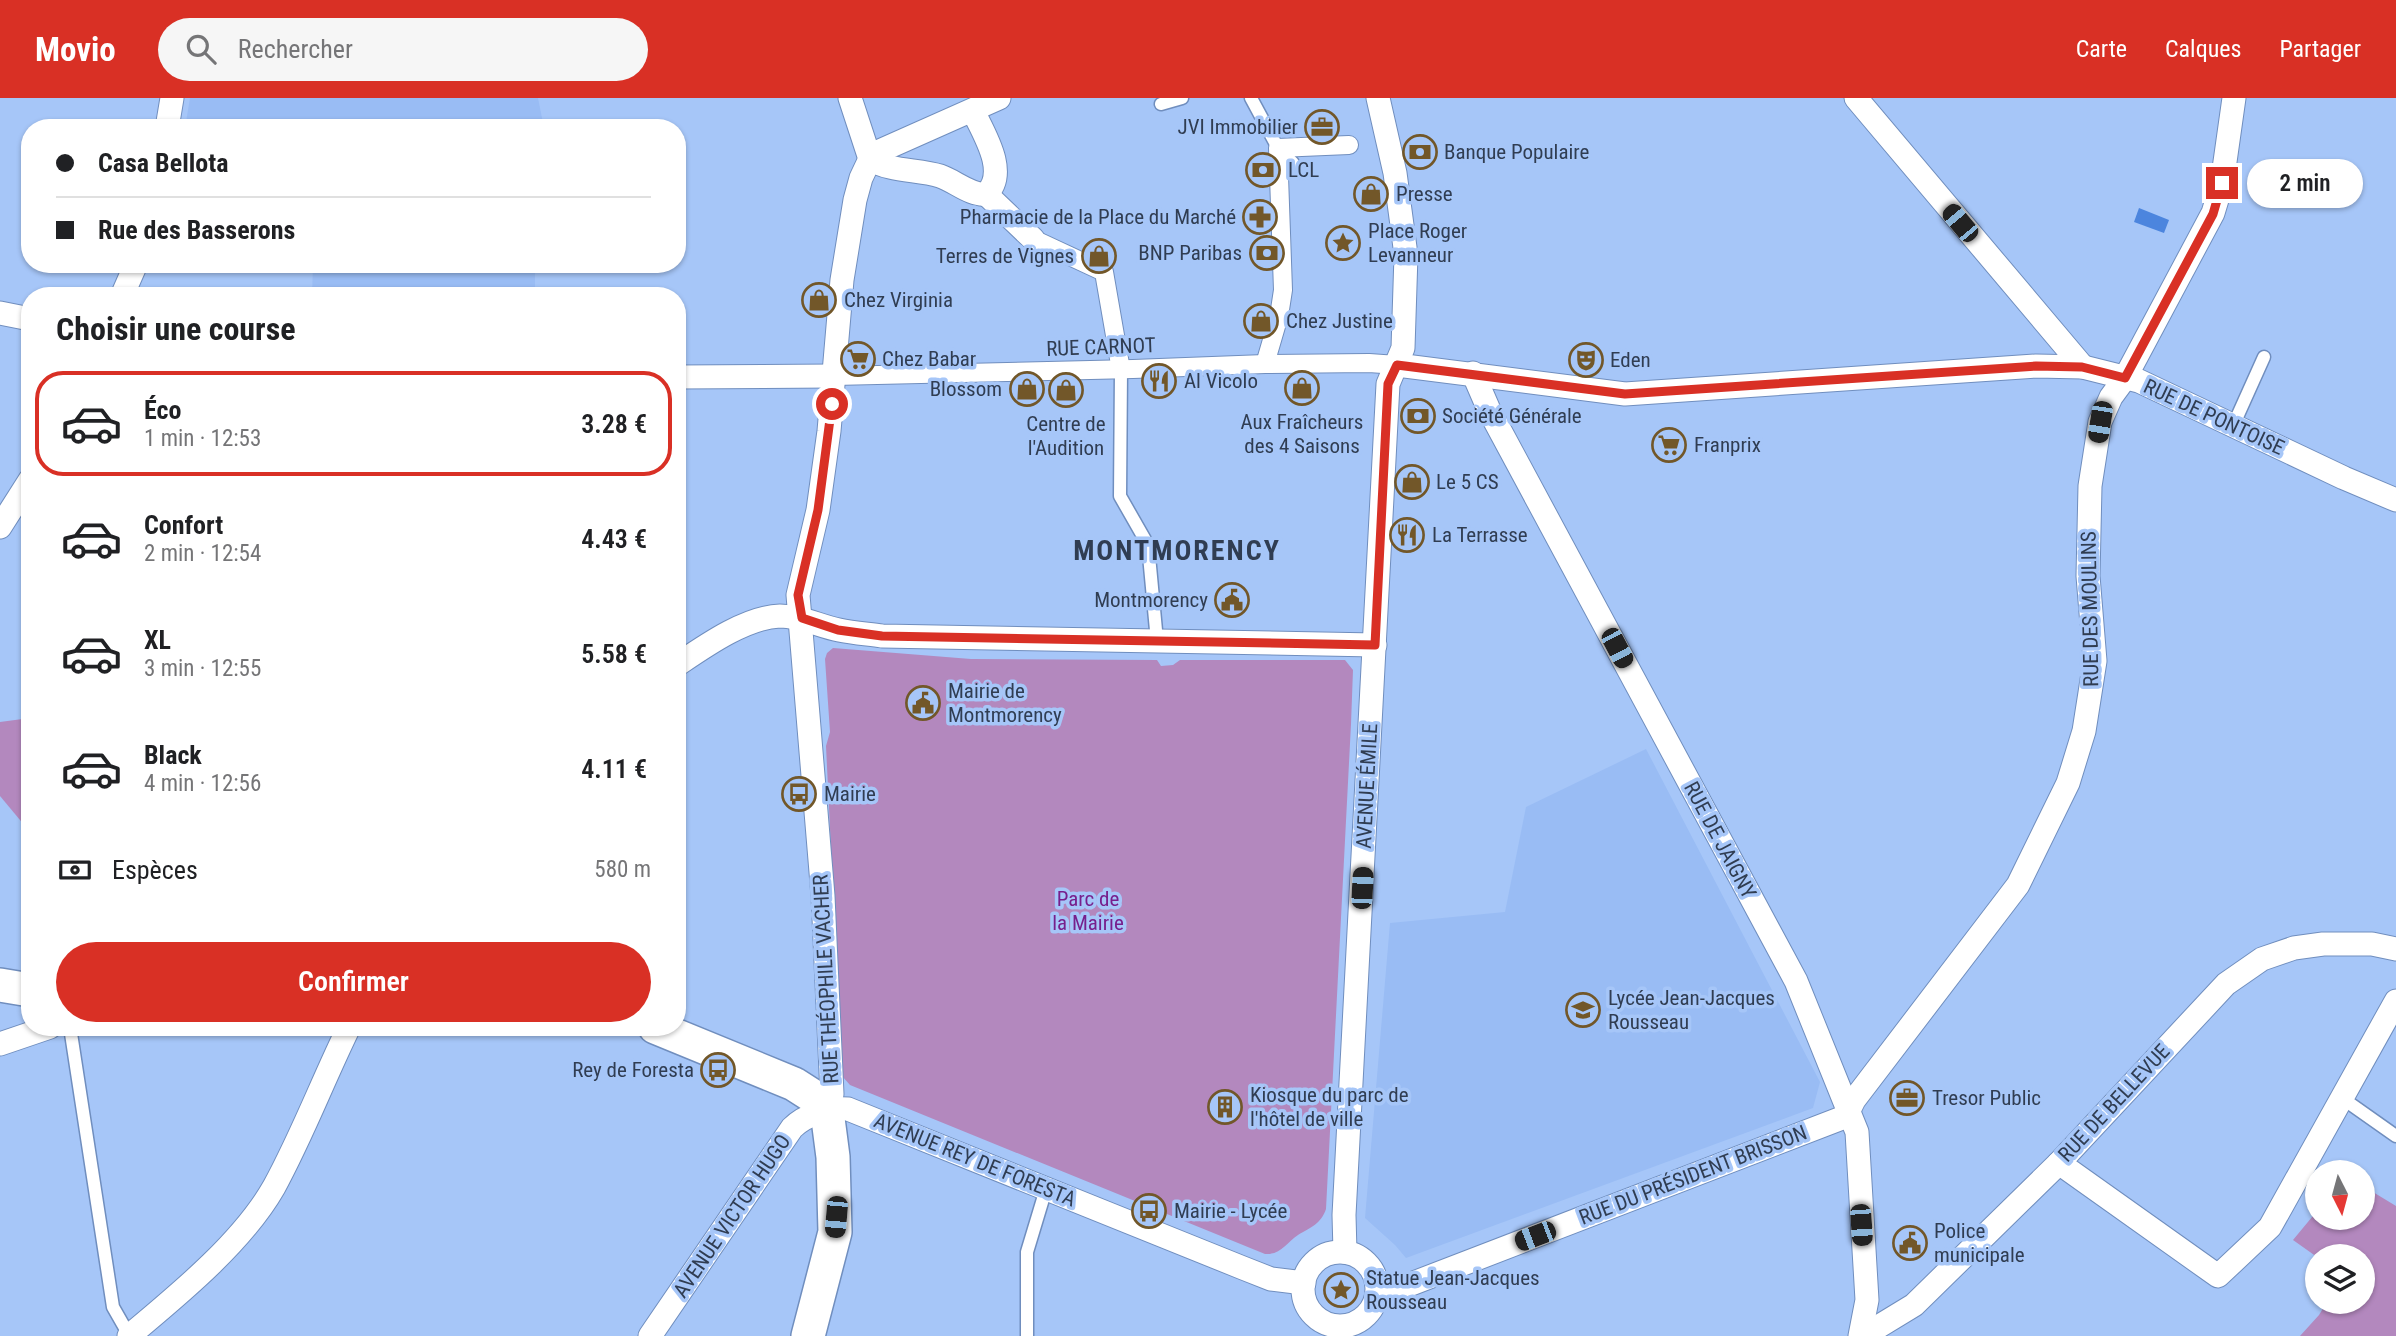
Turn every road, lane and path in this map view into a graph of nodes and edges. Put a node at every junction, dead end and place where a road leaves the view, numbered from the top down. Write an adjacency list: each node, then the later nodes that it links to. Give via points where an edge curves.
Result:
1 (172, 98): 11 (street)
2 (850, 98): 14 (street)
3 (999, 98): 10 (street)
4 (1182, 98): 9 (lane)
5 (1251, 98): 13 (lane)
6 (1378, 98): 12 (street, AVENUE ÉMILE)
7 (1856, 98): 20 (street)
8 (2234, 98): 30 (street, RUE DES MOULINS, via 2213,214)
9 (1161, 104)
10 (974, 111): 14 (street); 16 (street, via 996,176)
11 (168, 119)
12 (1369, 140): 13 (street); 23 (street, AVENUE ÉMILE, via 1395,173 1406,255 1403,348)
13 (1278, 148): 15 (lane); 22 (street, via 1283,290)
14 (870, 159): 16 (street, via 941,176 974,193); 28 (street, RUE THÉOPHILE VACHER, via 861,178 842,280)
15 (1293, 163)
16 (986, 194): 17 (street)
17 (1033, 239): 26 (street, via 1104,272)
18 (0, 313): 19 (street)
19 (21, 317)
20 (2047, 327): 24 (street, via 2050,350); 25 (street)
21 (2264, 357): 31 (lane)
22 (1265, 364): 23 (street, RUE CARNOT); 26 (street, RUE CARNOT)
23 (1397, 365): 27 (street, RUE DE PONTOISE); 37 (street, AVENUE ÉMILE, via 1388,384)
24 (2014, 367): 25 (street, RUE DE PONTOISE); 27 (street, RUE DE PONTOISE, via 1625,394)
25 (2082, 367): 30 (street, RUE DE PONTOISE)
26 (1121, 370): 28 (street, RUE CARNOT); 36 (lane, via 1120,496 1148,545)
27 (1473, 373): 50 (street, RUE DE JAIGNY, via 1796,981)
28 (834, 376): 29 (street); 35 (street, RUE THÉOPHILE VACHER, via 818,510 798,595)
29 (686, 377)
30 (2125, 378): 31 (street, RUE DE PONTOISE); 50 (street, RUE DES MOULINS, via 2110,397 2100,422 2090,486 2088,576 2095,661 2084,731 2068,783 2018,885)
31 (2233, 426): 33 (street, RUE DE PONTOISE)
32 (21, 494): 34 (street)
33 (2396, 500)
34 (0, 527)
35 (802, 618): 36 (street, via 838,630 882,636); 38 (street, via 760,619); 49 (street, RUE THÉOPHILE VACHER, via 824,922 832,1094)
36 (1157, 641): 37 (street)
37 (1375, 645): 54 (street, AVENUE ÉMILE)
38 (686, 659)
39 (2396, 949): 52 (street, RUE DE BELLEVUE, via 2323,944 2262,959 2226,984)
40 (0, 985): 41 (main road)
41 (21, 988)
42 (2396, 1001): 48 (street)
43 (24, 1036): 47 (street)
44 (71, 1036): 58 (lane, via 113,1307)
45 (345, 1036): 58 (street, via 273,1188 207,1268)
46 (676, 1036): 49 (main road, via 794,1084)
47 (0, 1044)
48 (2342, 1098): 51 (lane); 52 (street, via 2270,1227 2218,1276)
49 (827, 1111): 53 (street, AVENUE REY DE FORESTA, via 848,1110); 59 (street, AVENUE VICTOR HUGO, via 792,1128); 60 (main road, RUE THÉOPHILE VACHER, via 836,1225)
50 (1848, 1112): 56 (street, RUE DU PRÉSIDENT BRISSON, via 1411,1284); 62 (street, RUE DE JAIGNY, via 1858,1142 1867,1300)
51 (2396, 1136)
52 (2059, 1163): 62 (street, RUE DE BELLEVUE, via 1914,1305)
53 (1046, 1189): 55 (street, AVENUE REY DE FORESTA, via 1271,1279); 61 (lane, via 1027,1252)
54 (1345, 1252): 55 (street, via 1322,1256 1307,1272); 56 (street, via 1365,1261 1377,1280)
55 (1304, 1283): 57 (street, via 1308,1307)
56 (1377, 1291): 57 (street, via 1369,1312)
57 (1338, 1331)
58 (129, 1336)
59 (650, 1336)
60 (808, 1336)
61 (1027, 1336)
62 (1862, 1336)

